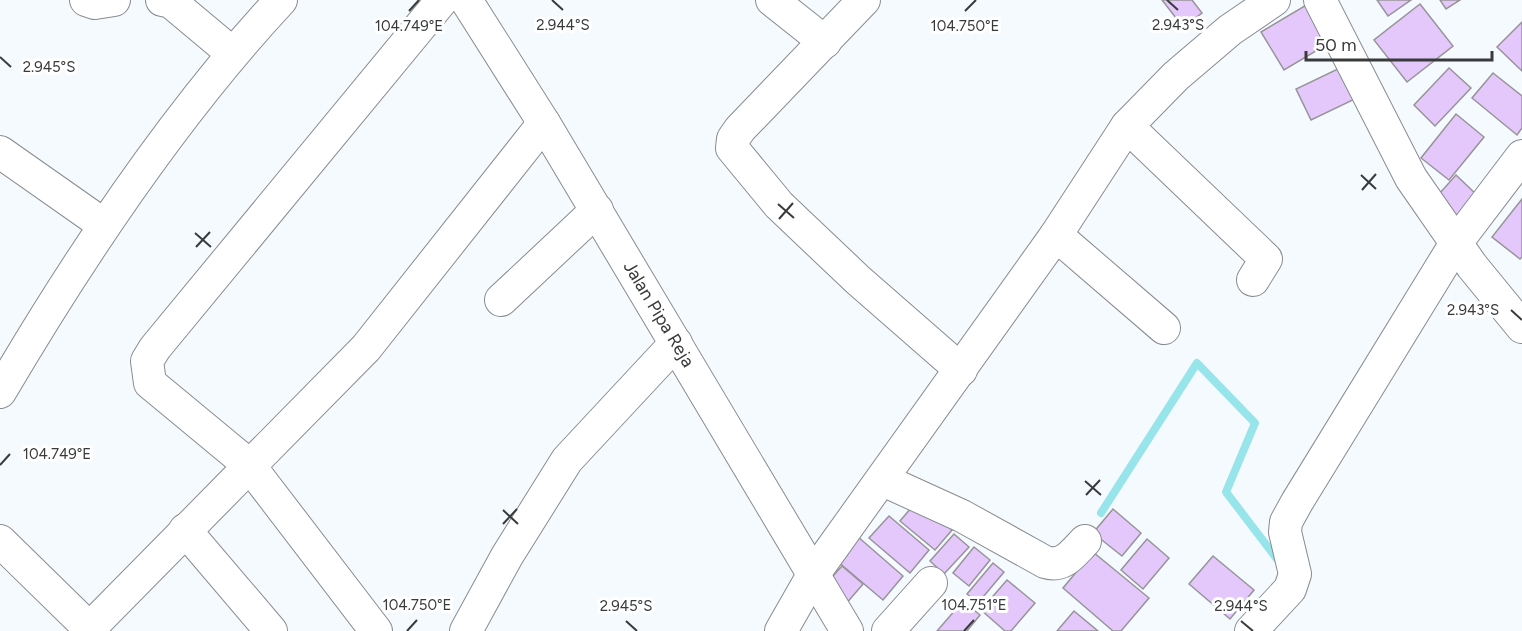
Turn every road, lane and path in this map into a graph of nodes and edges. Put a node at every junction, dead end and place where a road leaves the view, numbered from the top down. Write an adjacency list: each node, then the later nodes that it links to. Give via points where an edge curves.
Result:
1 (87, 0): 2 (street)
2 (114, 0)
3 (162, 0): 12 (street, via 171,2)
4 (281, 0): 12 (street)
5 (442, 0): 29 (street, via 147,361 150,383 161,395)
6 (466, 0): 13 (street, Jalan Pipa Reja)
7 (772, 0): 11 (street)
8 (864, 0): 11 (street)
9 (1274, 0): 14 (street, via 1230,30 1176,76)
10 (1320, 0): 20 (street, via 1411,178)
11 (825, 42): 27 (street, via 740,129 732,148 779,205)
12 (232, 53): 18 (street)
13 (544, 123): 17 (street, Jalan Pipa Reja); 29 (street, via 366,348)
14 (1127, 126): 19 (street); 21 (street, via 1266,259)
15 (0, 152): 18 (street)
16 (1522, 156): 20 (street)
17 (597, 210): 22 (street); 25 (street, Jalan Pipa Reja)
18 (105, 225): 26 (street)
19 (1056, 235): 24 (street); 27 (street)
20 (1456, 243): 23 (street); 43 (street, via 1286,522 1293,581)
21 (1253, 280)
22 (501, 300)
23 (1522, 327)
24 (1164, 328)
25 (676, 343): 34 (street, Jalan Pipa Reja); 39 (street, via 567,460)
26 (11, 348): 28 (street)
27 (961, 370): 30 (street)
28 (0, 392)
29 (249, 465): 31 (street); 38 (street)
30 (883, 480): 33 (street, via 962,516 1045,562 1064,562); 34 (street)
31 (185, 530): 36 (street); 37 (street)
32 (0, 541): 36 (street)
33 (1085, 541)
34 (813, 575): 40 (street); 41 (street, Jalan Pipa Reja)
35 (931, 583): 42 (street)
36 (90, 630)
37 (271, 631)
38 (376, 631)
39 (466, 631)
40 (781, 631)
41 (847, 631)
42 (888, 631)
43 (1251, 631)

